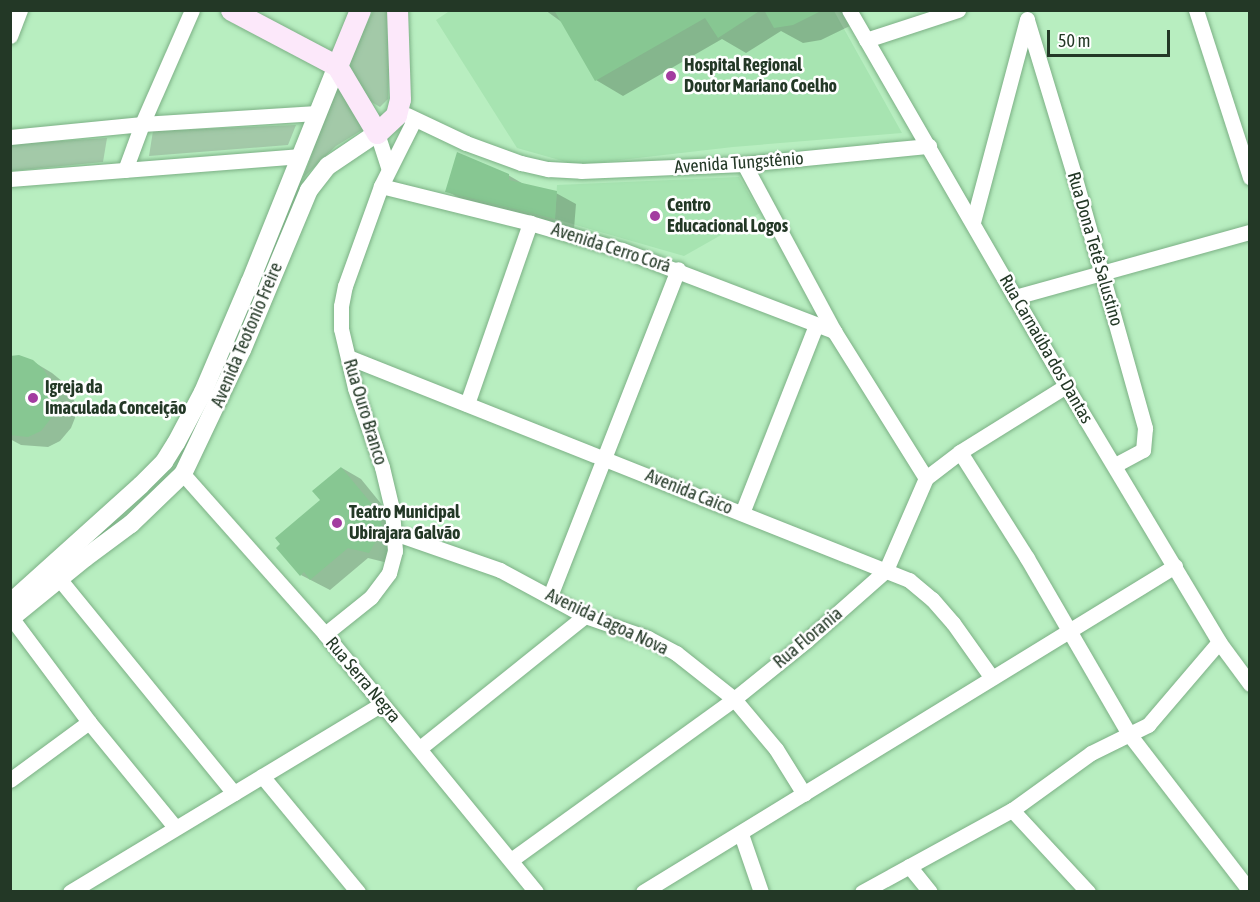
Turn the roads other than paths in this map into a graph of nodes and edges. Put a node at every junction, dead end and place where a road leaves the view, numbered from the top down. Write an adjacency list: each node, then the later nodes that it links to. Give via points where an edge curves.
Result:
1 (20, 10): 10 (street)
2 (192, 10): 15 (street)
3 (231, 10): 12 (main road)
4 (360, 10): 12 (main road, Avenida Teotonio Freire)
5 (397, 10): 14 (main road)
6 (849, 10): 11 (street, Rua Carnaúba dos Dantas)
7 (958, 10): 11 (street)
8 (1196, 10): 23 (street)
9 (1028, 15): 26 (street); 30 (street, Rua Dona Tetê Salustino)
10 (11, 32)
11 (866, 40): 18 (street, Rua Carnaúba dos Dantas)
12 (337, 66): 13 (street, Avenida Teotonio Freire); 16 (main road)
13 (317, 113): 15 (street); 19 (street, Avenida Teotonio Freire)
14 (406, 115): 16 (main road, Avenida Teotonio Freire); 20 (street, Avenida Tungstênio, via 466,143 548,169); 21 (street, Rua Ouro Branco)
15 (142, 124): 17 (street); 22 (street)
16 (377, 132): 21 (street); 33 (street, Avenida Teotonio Freire, via 339,157 318,177)
17 (10, 137)
18 (929, 146): 20 (street, Avenida Tungstênio); 26 (street, Rua Carnaúba dos Dantas)
19 (301, 156): 22 (street); 31 (street, Avenida Teotonio Freire)
20 (744, 164): 35 (street)
21 (389, 169): 25 (street, Rua Ouro Branco)
22 (125, 170): 24 (street)
23 (1250, 177)
24 (10, 179)
25 (381, 186): 27 (street, Avenida Cerro Corá); 36 (street, Rua Ouro Branco, via 341,306 341,329)
26 (973, 222): 32 (street, Rua Carnaúba dos Dantas)
27 (530, 223): 29 (street, Avenida Cerro Corá); 38 (street)
28 (1250, 232): 30 (street)
29 (678, 270): 34 (street, Avenida Cerro Corá); 40 (street)
30 (1101, 273): 32 (street); 41 (street, Rua Dona Tetê Salustino, via 1145,428 1143,450)
31 (244, 295): 33 (street); 48 (street, Avenida Teotonio Freire, via 202,392 164,462)
32 (1016, 297): 37 (street, Rua Carnaúba dos Dantas)
33 (262, 303): 42 (street, Avenida Teotonio Freire)
34 (816, 325): 35 (street, Avenida Cerro Corá); 44 (street)
35 (834, 331): 43 (street)
36 (348, 357): 38 (street, Avenida Caico); 45 (street, Rua Ouro Branco, via 382,467)
37 (1066, 386): 39 (street, Rua Florania); 41 (street, Rua Carnaúba dos Dantas)
38 (467, 404): 40 (street, Avenida Caico)
39 (960, 452): 43 (street, Rua Florania); 52 (street)
40 (603, 459): 44 (street, Avenida Caico); 49 (street)
41 (1115, 465): 46 (street, Rua Carnaúba dos Dantas)
42 (183, 474): 48 (street, Avenida Teotonio Freire, via 131,524); 53 (street, Rua Serra Negra)
43 (926, 478): 47 (street, Rua Florania)
44 (742, 513): 47 (street, Avenida Caico)
45 (394, 533): 49 (street, Avenida Lagoa Nova, via 500,570); 53 (street, Rua Ouro Branco, via 395,551 389,573 371,597)
46 (1175, 566): 52 (street); 54 (street, Rua Carnaúba dos Dantas)
47 (886, 570): 55 (street, Avenida Caico, via 909,580 932,599); 57 (street, Rua Florania)
48 (54, 573): 50 (street, Avenida Teotonio Freire); 64 (street)
49 (550, 596): 51 (street, Avenida Lagoa Nova)
50 (11, 614): 59 (street)
51 (585, 616): 57 (street, Avenida Lagoa Nova, via 648,638 676,653); 61 (street)
52 (1070, 632): 55 (street); 60 (street)
53 (325, 634): 58 (street, Rua Serra Negra)
54 (1218, 642): 56 (street, Rua Carnaúba dos Dantas); 60 (street, via 1148,725)
55 (992, 678): 65 (street)
56 (1250, 684)
57 (734, 699): 65 (street, Avenida Lagoa Nova, via 776,749); 69 (street, Rua Florania)
58 (382, 704): 61 (street, Rua Serra Negra); 62 (street)
59 (89, 722): 63 (street); 67 (street)
60 (1129, 735): 66 (street, via 1091,753); 79 (street)
61 (420, 748): 69 (street, Rua Serra Negra)
62 (262, 776): 64 (street); 71 (street)
63 (10, 780)
64 (234, 793): 67 (street)
65 (804, 794): 68 (street)
66 (1011, 810): 70 (street); 78 (street)
67 (175, 827): 72 (street)
68 (741, 834): 74 (street); 75 (street)
69 (511, 860): 73 (street, Rua Serra Negra)
70 (909, 866): 76 (street); 77 (street)
71 (353, 890)
72 (70, 891)
73 (536, 891)
74 (643, 891)
75 (761, 891)
76 (862, 891)
77 (930, 891)
78 (1088, 891)
79 (1250, 891)

